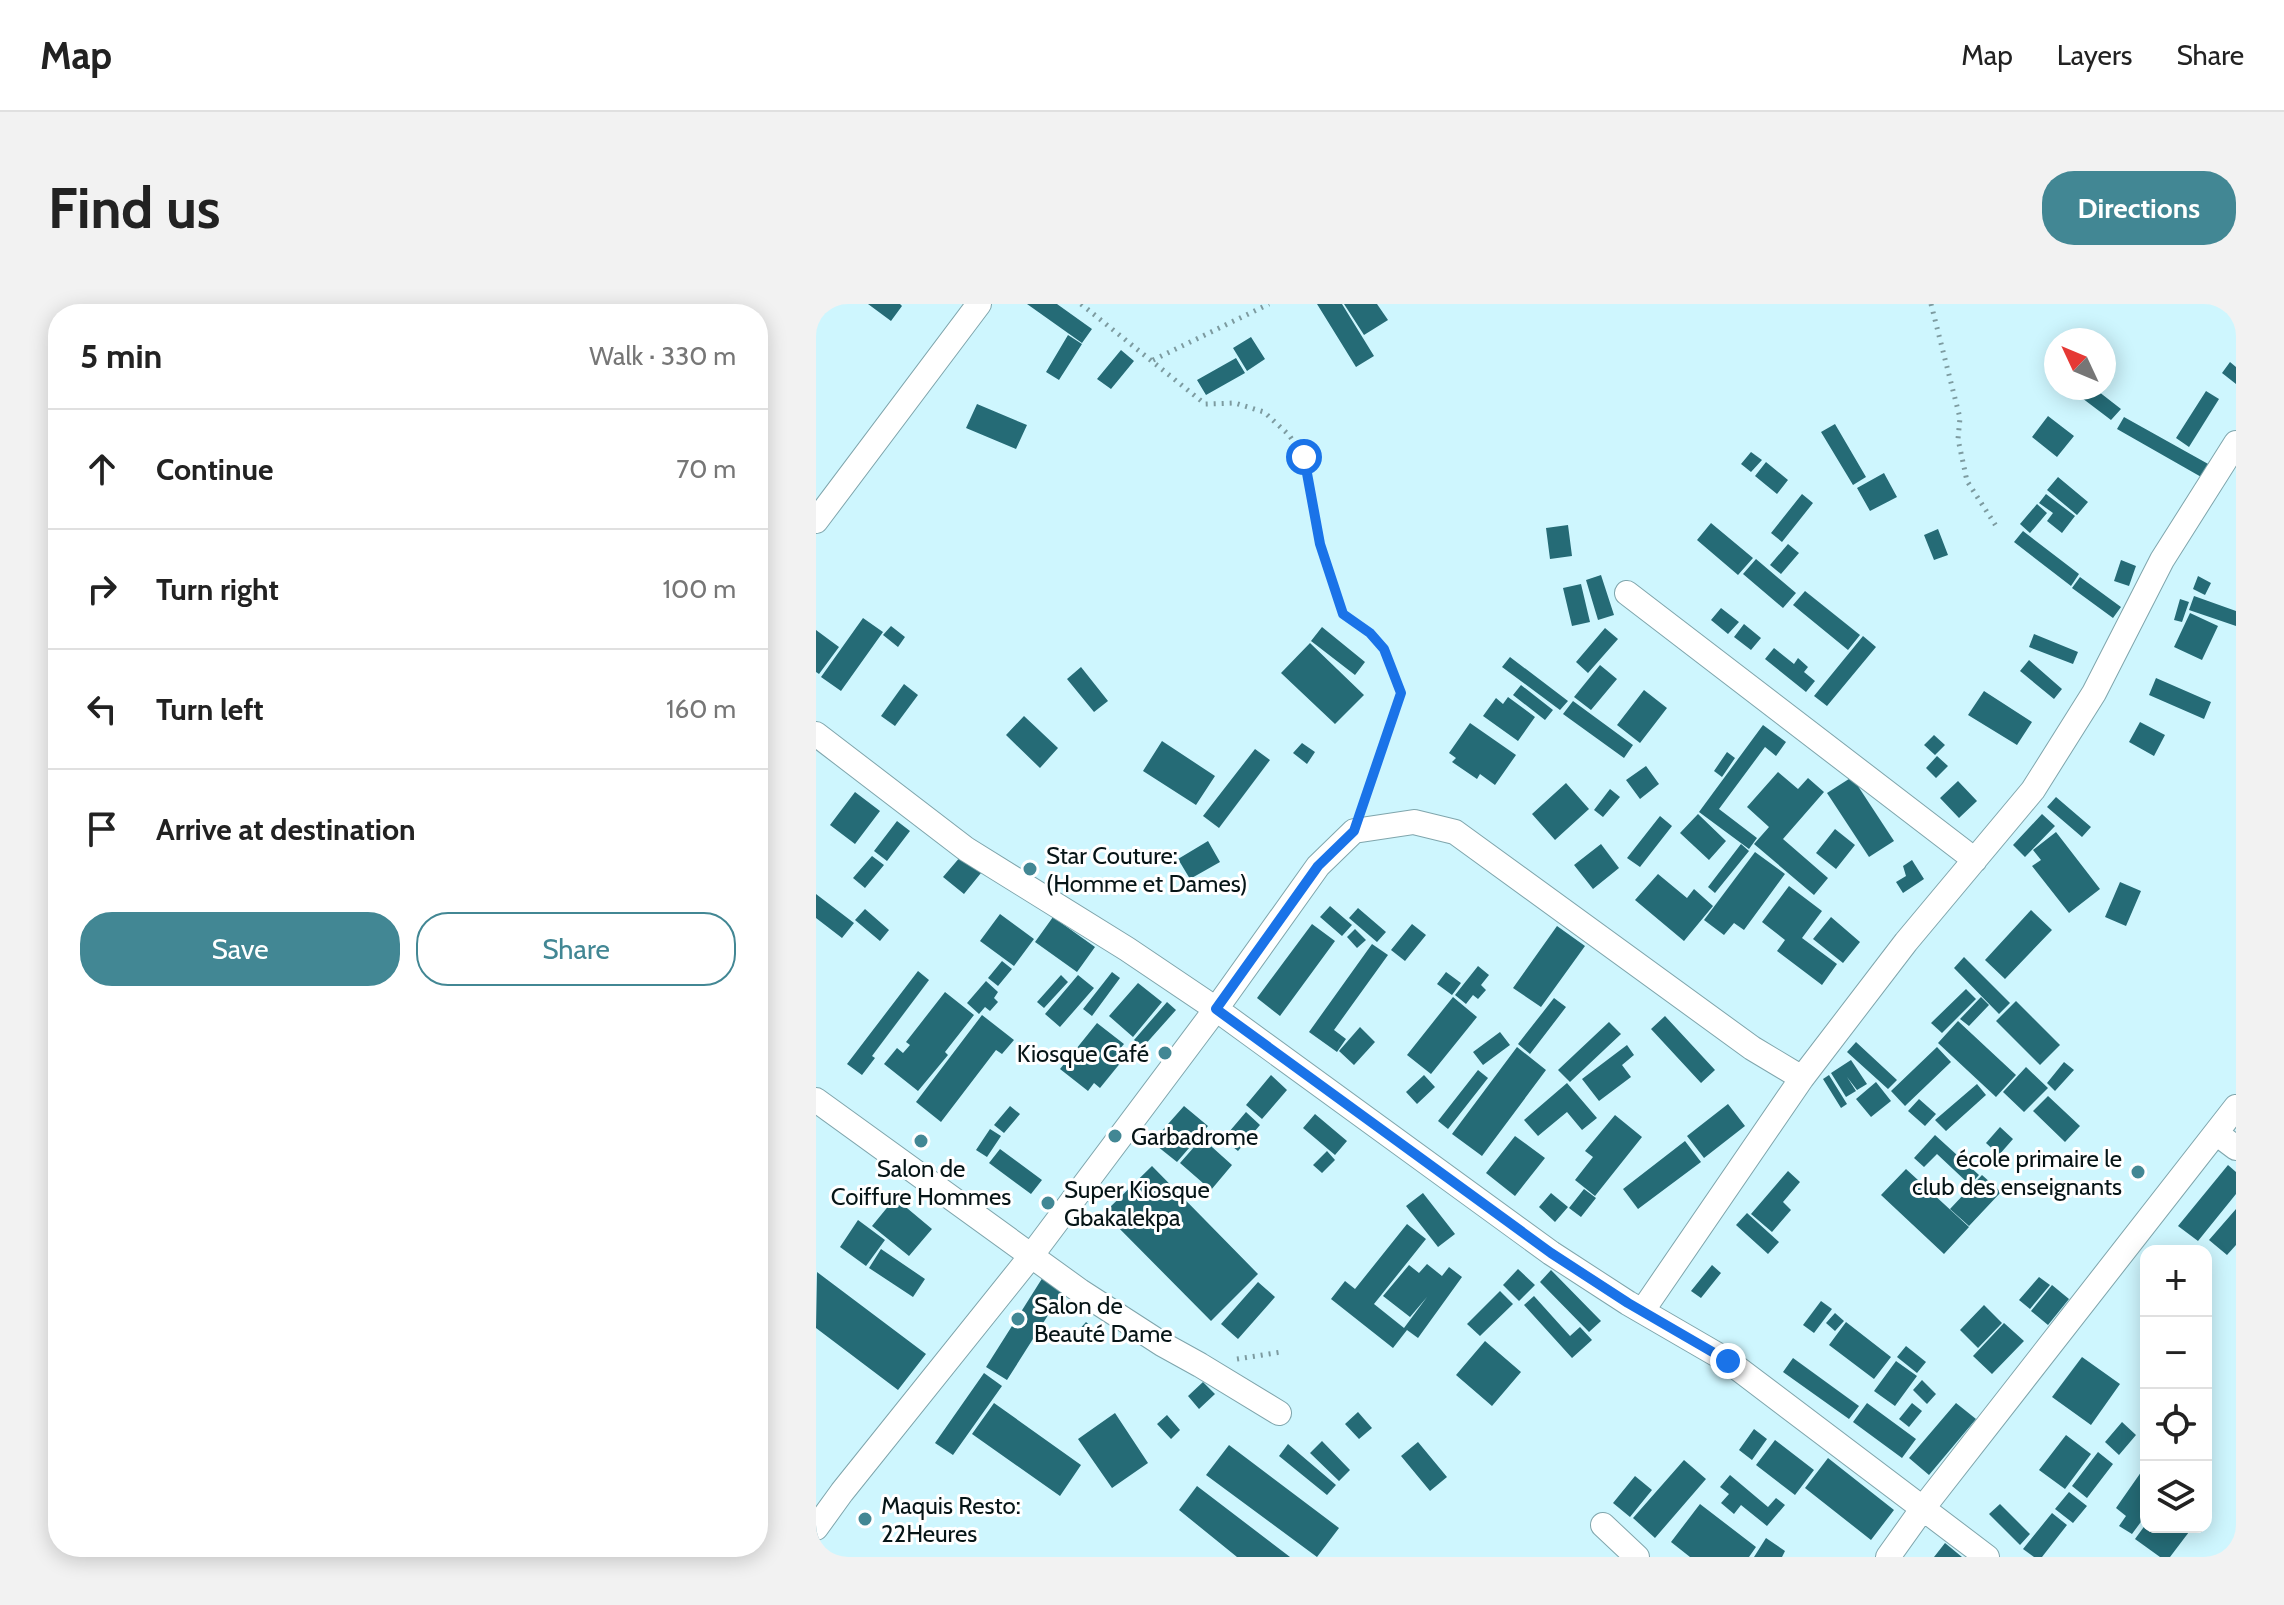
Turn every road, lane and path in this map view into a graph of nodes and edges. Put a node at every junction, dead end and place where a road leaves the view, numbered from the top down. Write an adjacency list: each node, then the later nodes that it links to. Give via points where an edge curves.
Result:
1 (979, 304): 7 (street)
2 (1081, 304): 5 (path)
3 (1269, 304): 5 (path)
4 (1931, 304): 8 (path, via 1960,418 1958,439 1967,481)
5 (1153, 360): 11 (path, via 1205,404 1235,403 1264,412 1304,457 1320,544 1343,614 1384,649 1401,693)
6 (2236, 443): 12 (street, via 2162,560 2094,693 2041,778)
7 (816, 521)
8 (1998, 529)
9 (1627, 593): 12 (street)
10 (816, 734): 13 (street, via 966,849)
11 (1354, 831): 13 (street, via 1318,866); 14 (street, via 1414,822 1455,832 1752,1048)
12 (1975, 860): 14 (street)
13 (1216, 1009): 19 (street); 20 (street, via 1551,1253)
14 (1802, 1078): 20 (street)
15 (816, 1100): 19 (street)
16 (2236, 1107): 17 (street)
17 (2216, 1133): 18 (street); 22 (street)
18 (2236, 1148)
19 (1031, 1256): 21 (street, via 1162,1344); 24 (street)
20 (1643, 1310): 22 (street, via 1728,1361)
21 (1279, 1413)
22 (1923, 1508): 26 (street); 27 (street)
23 (1603, 1525): 25 (street)
24 (816, 1528)
25 (1637, 1557)
26 (1888, 1557)
27 (1987, 1557)

